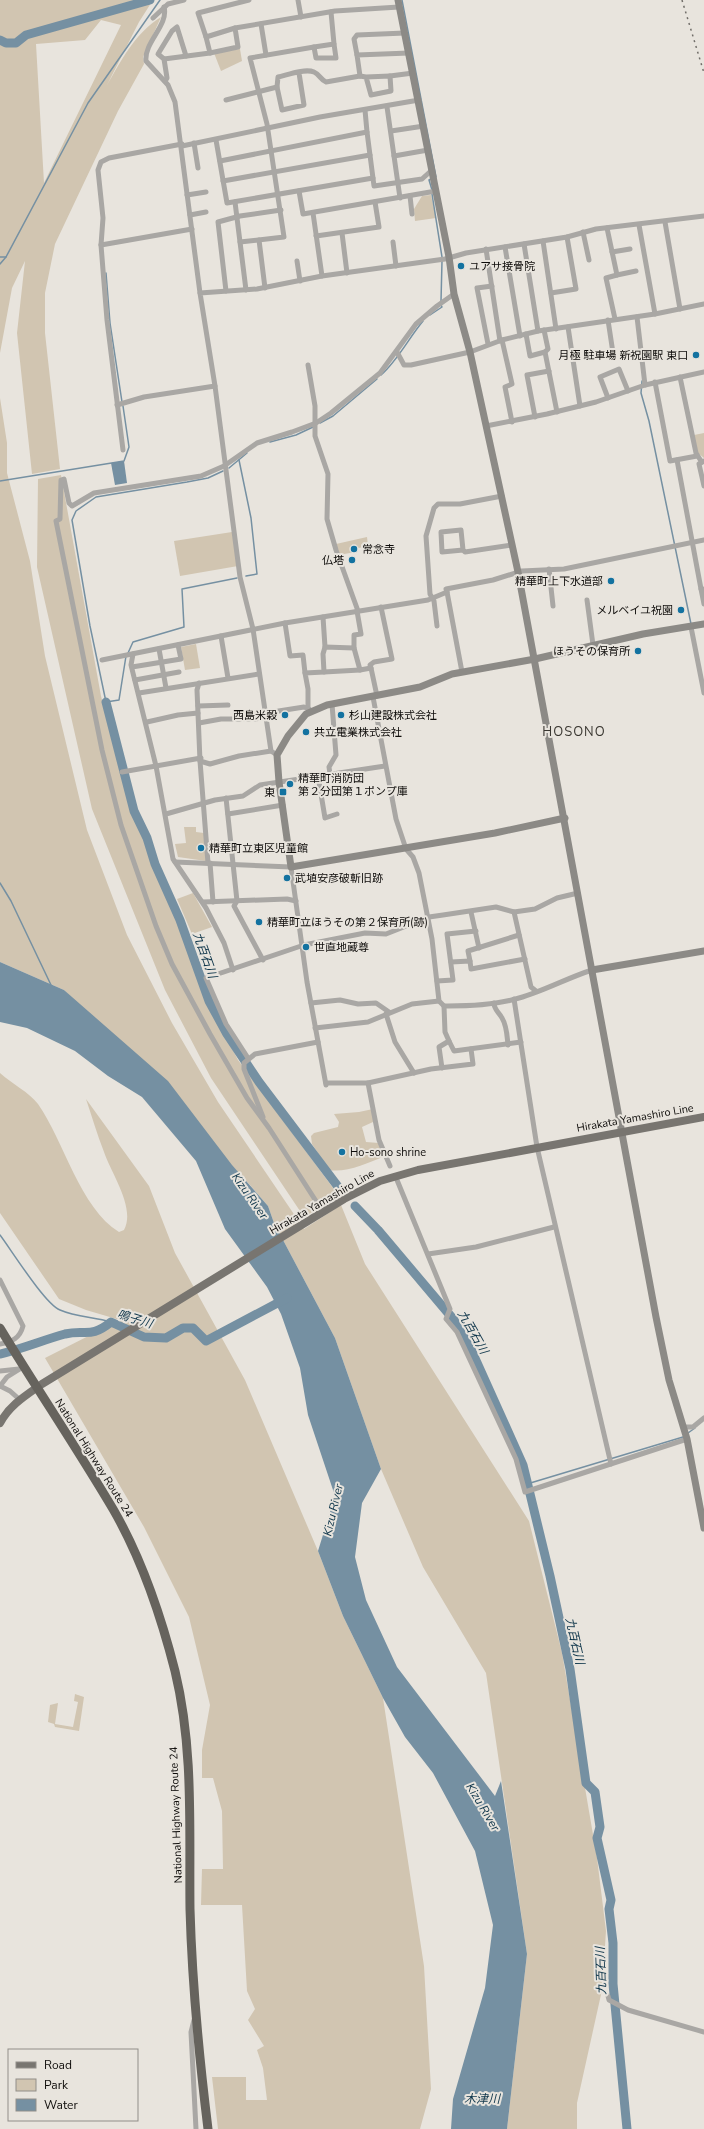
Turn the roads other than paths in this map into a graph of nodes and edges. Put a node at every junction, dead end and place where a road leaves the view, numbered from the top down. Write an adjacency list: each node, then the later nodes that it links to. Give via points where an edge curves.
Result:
1 (184, 0): 4 (street)
2 (249, 0): 13 (street, via 198,13)
3 (298, 0): 8 (street)
4 (173, 1): 6 (street)
5 (398, 3): 7 (street); 12 (street)
6 (164, 7): 9 (street); 29 (street, via 163,19 145,56 146,61)
7 (331, 12): 8 (street); 14 (street)
8 (301, 17): 10 (street)
9 (153, 18)
10 (261, 24): 11 (street); 18 (street)
11 (235, 28): 13 (street); 16 (street, via 238,47)
12 (405, 33): 17 (street); 19 (street, via 357,35 354,39)
13 (206, 37): 16 (street)
14 (334, 44): 15 (street); 15 (street, via 336,58 316,58)
15 (314, 47): 18 (street)
16 (210, 53): 20 (street)
17 (409, 53): 19 (street); 25 (street)
18 (266, 55): 21 (street)
19 (357, 55): 26 (street)
20 (186, 56): 22 (street); 22 (street, via 177,26 158,54)
21 (250, 58): 23 (street); 31 (street)
22 (164, 59): 29 (street, via 167,78)
23 (244, 59)
24 (299, 73): 26 (street, via 313,71 326,82); 30 (street, via 278,77); 30 (street, via 304,103 302,107 282,110)
25 (413, 73): 27 (street); 33 (street)
26 (360, 76): 28 (street)
27 (390, 76): 28 (street); 28 (street, via 391,91 373,96 369,92)
28 (366, 77)
29 (165, 81): 42 (street, via 173,96)
30 (277, 88): 31 (street)
31 (259, 92): 32 (street); 37 (street)
32 (226, 100)
33 (419, 100): 34 (street); 36 (street)
34 (387, 107): 35 (street); 38 (street)
35 (365, 110): 37 (street); 39 (street)
36 (424, 126): 38 (street); 44 (street)
37 (267, 128): 40 (street); 43 (street)
38 (391, 131): 46 (street)
39 (367, 132): 43 (street); 45 (street)
40 (216, 140): 41 (street); 47 (street)
41 (194, 144): 42 (street); 48 (street)
42 (182, 145): 58 (street); 83 (street, via 109,158 101,162 98,170 103,218)
43 (271, 150): 47 (street); 50 (street)
44 (428, 150): 46 (street); 49 (street)
45 (370, 155): 50 (street); 51 (street)
46 (394, 156): 53 (street)
47 (220, 161): 52 (street)
48 (198, 168)
49 (432, 170): 53 (street, via 422,179); 56 (street)
50 (275, 172): 52 (street); 57 (street)
51 (373, 178): 53 (street, via 374,186); 54 (street)
52 (224, 181): 61 (street, via 227,203)
53 (398, 182): 60 (street)
54 (299, 191): 57 (street); 65 (street, via 303,214)
55 (206, 192): 58 (street)
56 (433, 192): 59 (street); 88 (street)
57 (279, 194): 61 (street); 63 (street)
58 (187, 195): 67 (street)
59 (410, 196): 60 (street); 66 (street)
60 (400, 198): 62 (street)
61 (235, 202): 69 (street)
62 (375, 202): 65 (street); 75 (street, via 379,227)
63 (281, 210): 69 (street); 78 (street, via 284,237)
64 (206, 212): 67 (street)
65 (313, 213): 76 (street)
66 (412, 214)
67 (190, 215): 73 (street)
68 (704, 216): 70 (street)
69 (237, 217): 80 (street); 100 (street, via 218,222)
70 (666, 222): 71 (street); 105 (street)
71 (638, 225): 72 (street); 106 (street)
72 (607, 228): 74 (street); 87 (street)
73 (192, 230): 83 (street); 101 (street)
74 (583, 232): 77 (street); 89 (street)
75 (342, 233): 76 (street); 93 (street)
76 (316, 236): 95 (street)
77 (566, 236): 79 (street); 102 (street, via 576,289)
78 (259, 240): 80 (street); 98 (street)
79 (543, 241): 82 (street); 102 (street)
80 (240, 242): 99 (street)
81 (393, 242): 91 (street)
82 (524, 244): 84 (street); 113 (street)
83 (101, 245): 130 (street)
84 (505, 247): 85 (street); 114 (street)
85 (486, 249): 88 (street); 97 (street)
86 (630, 249): 87 (street)
87 (612, 252): 94 (street)
88 (449, 257): 91 (street); 103 (street)
89 (589, 260)
90 (297, 261): 96 (street)
91 (396, 266): 93 (street)
92 (636, 271): 94 (street)
93 (347, 273): 95 (street)
94 (617, 275): 108 (street, via 606,278)
95 (322, 276): 96 (street)
96 (300, 281): 98 (street)
97 (492, 286): 115 (street); 116 (street, via 477,288)
98 (265, 288): 99 (street)
99 (246, 290): 100 (street)
100 (226, 291): 101 (street)
101 (200, 293): 127 (street)
102 (551, 293): 111 (street)
103 (454, 294): 117 (street, via 416,324); 118 (street)
104 (704, 304): 105 (street)
105 (680, 309): 106 (street)
106 (655, 314): 107 (street)
107 (637, 317): 108 (street); 126 (street)
108 (615, 319): 109 (street)
109 (608, 320): 110 (street); 120 (street)
110 (568, 327): 111 (street); 131 (street)
111 (556, 329): 112 (street)
112 (544, 330): 113 (street); 119 (street, via 548,348)
113 (538, 332): 114 (street)
114 (523, 335): 115 (street); 119 (street, via 530,356)
115 (501, 340): 116 (street); 134 (street, via 512,384 505,386)
116 (488, 344): 118 (street)
117 (397, 352): 118 (street, via 404,365); 135 (street, via 380,373)
118 (470, 352): 136 (street)
119 (545, 352): 122 (street)
120 (613, 353)
121 (308, 365): 135 (street)
122 (549, 371): 132 (street); 133 (street, via 527,375)
123 (704, 372): 124 (street)
124 (680, 377): 125 (street); 138 (street)
125 (655, 382): 126 (street); 139 (street, via 670,461)
126 (645, 385): 128 (street)
127 (215, 386): 130 (street, via 144,397); 141 (street)
128 (628, 391): 129 (street); 129 (street, via 619,369 600,377)
129 (608, 398): 131 (street)
130 (117, 405): 137 (street)
131 (580, 406): 132 (street)
132 (557, 412): 133 (street)
133 (535, 417): 134 (street)
134 (512, 422): 136 (street)
135 (316, 423): 141 (street, via 257,443); 157 (street, via 316,436 328,474 326,519)
136 (486, 426): 143 (street)
137 (123, 450)
138 (697, 456): 139 (street); 140 (street)
139 (677, 460): 145 (street)
140 (703, 461): 142 (street, via 700,464)
141 (224, 466): 163 (street, via 240,577); 256 (street, via 201,476 94,493 72,506 69,503 64,479 61,480 60,519 56,521 102,750 121,825 138,875 172,964 247,1098)
142 (704, 486)
143 (502, 496): 146 (street); 152 (street, via 460,504 438,504 434,508 426,536 430,594)
144 (704, 540): 145 (street)
145 (692, 543): 148 (street, via 589,564); 150 (street)
146 (512, 545): 147 (street, via 465,552); 149 (street)
147 (463, 550): 147 (street, via 461,530 441,532 442,552)
148 (549, 569): 149 (street); 155 (street)
149 (518, 572): 151 (street, via 493,580 446,589); 171 (street)
150 (703, 589): 154 (street)
151 (447, 592): 152 (street); 179 (street)
152 (433, 598): 156 (street); 161 (street)
153 (587, 600): 166 (street)
154 (704, 604)
155 (553, 606)
156 (380, 607): 157 (street); 175 (street, via 392,659 374,662)
157 (358, 611): 158 (street); 168 (street, via 360,634 354,636)
158 (323, 617): 159 (street); 167 (street)
159 (285, 623): 163 (street); 180 (street, via 290,656 303,655)
160 (704, 624): 162 (street)
161 (437, 626)
162 (691, 626): 166 (street); 188 (street)
163 (253, 630): 164 (street); 181 (street)
164 (221, 636): 165 (street); 183 (street)
165 (178, 645): 169 (street); 173 (street, via 181,659)
166 (593, 645): 171 (street)
167 (325, 647): 168 (street); 178 (street)
168 (354, 648): 176 (street)
169 (158, 649): 170 (street); 173 (street)
170 (133, 654): 172 (street); 174 (street)
171 (535, 659): 179 (street); 212 (street)
172 (102, 660)
173 (161, 662): 174 (street); 182 (street)
174 (132, 667): 184 (street)
175 (371, 668): 176 (street); 189 (street)
176 (360, 670): 178 (street)
177 (179, 672): 182 (street)
178 (324, 672): 180 (street)
179 (462, 672): 189 (street, via 420,687)
180 (305, 673): 193 (street)
181 (259, 674): 183 (street); 195 (street)
182 (164, 675): 184 (street); 186 (street)
183 (228, 678): 185 (street)
184 (135, 680): 187 (street)
185 (199, 683): 186 (street); 192 (street)
186 (166, 688): 187 (street)
187 (139, 692): 196 (street)
188 (704, 693)
189 (375, 696): 190 (street); 201 (street)
190 (332, 704): 193 (street); 203 (street, via 336,755 330,767)
191 (228, 705): 192 (street)
192 (198, 706): 194 (street)
193 (310, 709): 195 (street); 198 (street)
194 (198, 713): 196 (street); 197 (street)
195 (266, 715): 197 (street, via 255,719 221,719); 198 (street)
196 (147, 722): 200 (street)
197 (199, 723): 199 (street)
198 (274, 753): 199 (street, via 239,756 210,764); 205 (street)
199 (200, 760): 200 (street); 207 (street)
200 (156, 766): 202 (street); 209 (street)
201 (385, 766): 203 (street); 213 (street, via 396,819)
202 (122, 772)
203 (330, 774): 204 (street)
204 (318, 776): 205 (street); 211 (street, via 325,818)
205 (279, 782): 206 (street, via 260,785 243,796); 208 (street)
206 (226, 798): 207 (street); 210 (street)
207 (205, 802): 209 (street); 215 (street)
208 (283, 805): 210 (street); 217 (street)
209 (166, 814): 214 (street)
210 (228, 814): 216 (street)
211 (337, 814)
212 (565, 818): 213 (street, via 495,834); 218 (street)
213 (406, 849): 217 (street); 225 (street, via 413,857 419,873)
214 (175, 862): 215 (street); 221 (street)
215 (209, 863): 216 (street); 222 (street)
216 (234, 863): 217 (street); 219 (street)
217 (291, 867): 220 (street)
218 (578, 893): 224 (street, via 557,898 535,909); 236 (street)
219 (237, 901): 220 (street); 222 (street); 232 (street, via 234,906)
220 (296, 901): 228 (street)
221 (203, 902): 222 (street); 235 (street, via 224,943)
222 (214, 902)
223 (472, 912): 224 (street, via 496,907); 225 (street); 226 (street)
224 (514, 912): 227 (street)
225 (426, 919): 228 (street, via 386,934 365,933); 237 (street, via 432,939)
226 (476, 931): 229 (street); 234 (street, via 448,934)
227 (519, 935): 229 (street); 231 (street)
228 (302, 946): 232 (street, via 279,952); 241 (street)
229 (479, 948): 233 (street, via 468,951)
230 (704, 951): 236 (street)
231 (525, 959): 233 (street, via 471,969); 238 (street, via 531,987)
232 (263, 960): 235 (street)
233 (470, 961): 234 (street)
234 (451, 962): 237 (street, via 453,980)
235 (233, 970): 251 (street, via 206,978 223,1017)
236 (592, 970): 238 (street); 257 (street)
237 (437, 981): 240 (street)
238 (536, 991): 239 (street)
239 (514, 999): 242 (street); 248 (street)
240 (439, 1001): 243 (street); 244 (street, via 412,1004)
241 (311, 1003): 244 (street, via 340,1000 358,1004 376,1003); 245 (street)
242 (494, 1003): 243 (street); 249 (street, via 494,1008 505,1025)
243 (444, 1006): 246 (street, via 445,1032)
244 (388, 1013): 245 (street, via 358,1024); 253 (street, via 395,1042)
245 (315, 1028): 247 (street)
246 (449, 1041): 250 (street, via 454,1052); 252 (street, via 439,1047)
247 (318, 1042): 251 (street, via 255,1054); 254 (street, via 326,1084)
248 (521, 1042): 249 (street); 258 (street)
249 (508, 1045): 250 (street)
250 (472, 1049): 252 (street, via 473,1064)
251 (248, 1058): 256 (street, via 244,1063 244,1069)
252 (442, 1068): 253 (street)
253 (414, 1073): 254 (street)
254 (368, 1083): 259 (street, via 379,1140)
255 (704, 1117): 257 (main road, Hirakata Yamashiro Line)
256 (263, 1120): 261 (street)
257 (621, 1131): 258 (main road, Hirakata Yamashiro Line); 274 (street, via 669,1380)
258 (537, 1147): 261 (main road, Hirakata Yamashiro Line, via 397,1174 363,1189); 262 (street)
259 (390, 1166)
260 (397, 1180): 263 (street)
261 (321, 1213): 270 (main road, Hirakata Yamashiro Line)
262 (554, 1227): 263 (street, via 476,1247); 276 (street)
263 (428, 1254): 276 (street, via 450,1309 446,1319 457,1332 516,1459 525,1492)
264 (0, 1280): 266 (street, via 23,1326 22,1333)
265 (0, 1328): 266 (highway, National Highway Route 24)
266 (4, 1341): 267 (highway, National Highway Route 24)
267 (22, 1367): 268 (street); 269 (street, via 7,1377); 270 (highway, National Highway Route 24)
268 (0, 1371)
269 (0, 1386): 271 (street)
270 (39, 1386): 271 (main road, Hirakata Yamashiro Line); 279 (highway, National Highway Route 24, via 113,1510 136,1556 158,1611 175,1672 184,1720 189,1771 190,1910)
271 (19, 1399): 273 (main road, Hirakata Yamashiro Line)
272 (704, 1418): 274 (street, via 693,1426)
273 (0, 1423)
274 (684, 1427): 275 (street)
275 (687, 1439): 276 (street); 277 (street)
276 (611, 1464)
277 (704, 1528)
278 (608, 1998): 280 (street, via 619,2006)
279 (196, 2014): 281 (street, via 191,2032); 282 (highway, National Highway Route 24)
280 (704, 2032)
281 (196, 2129)
282 (208, 2129)

